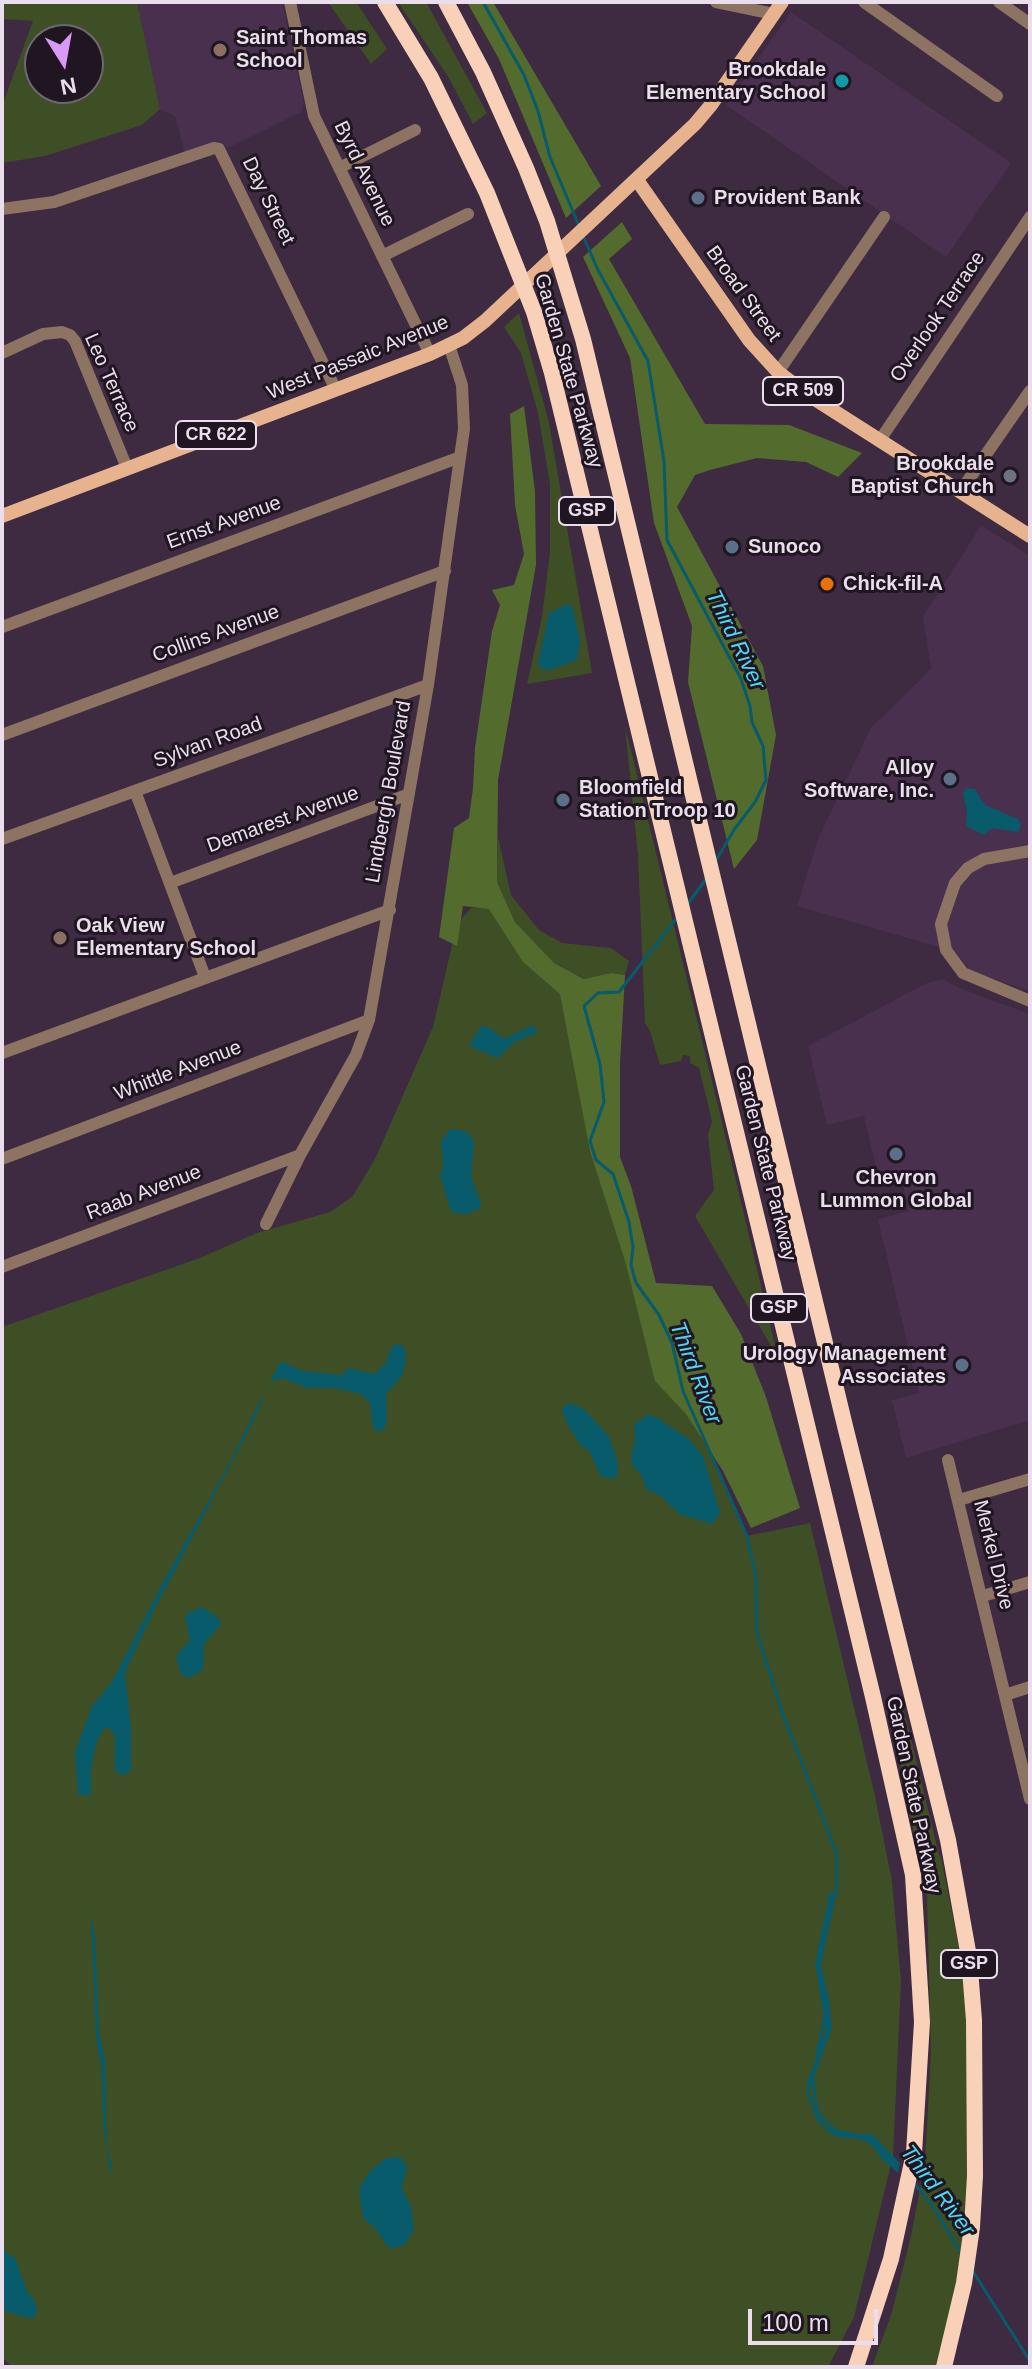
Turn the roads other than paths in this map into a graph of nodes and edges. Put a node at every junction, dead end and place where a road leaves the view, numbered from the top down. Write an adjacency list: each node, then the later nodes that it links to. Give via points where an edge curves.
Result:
1 (290, 2): 11 (street, Byrd Avenue, via 314,116)
2 (383, 2): 56 (highway, Garden State Parkway / GSP, via 462,137 534,312 568,435 913,1875 922,2022 914,2153 872,2324)
3 (446, 2): 57 (highway, Garden State Parkway / GSP, via 505,118 565,277 948,1840 969,1957 975,2176 964,2283)
4 (716, 2): 7 (street)
5 (864, 2): 9 (street)
6 (999, 2): 8 (street)
7 (778, 8): 12 (main road, via 711,105)
8 (1030, 24)
9 (997, 96)
10 (415, 130): 11 (street)
11 (339, 168): 17 (street, Byrd Avenue)
12 (637, 180): 18 (main road, West Passaic Avenue / CR 622, via 474,330); 21 (main road, Broad Street / CR 509, via 749,340)
13 (2, 209): 22 (street, Day Street, via 54,202 219,149)
14 (468, 214): 17 (street)
15 (884, 217): 21 (street)
16 (1030, 217): 24 (street, Overlook Terrace)
17 (382, 256): 20 (street, Byrd Avenue)
18 (449, 345): 20 (main road, West Passaic Avenue / CR 622); 25 (street, Lindbergh Boulevard, via 464,408)
19 (2, 353): 26 (street, Leo Terrace, via 43,334 70,335)
20 (430, 354): 22 (main road, West Passaic Avenue / CR 622)
21 (778, 372): 24 (main road, Broad Street / CR 509)
22 (336, 390): 26 (main road, West Passaic Avenue / CR 622)
23 (1030, 391): 27 (street)
24 (880, 440): 27 (main road, Broad Street / CR 509)
25 (460, 457): 30 (street, Lindbergh Boulevard); 31 (street, Ernst Avenue)
26 (127, 468): 28 (main road, West Passaic Avenue / CR 622)
27 (960, 492): 29 (main road, Broad Street / CR 509)
28 (2, 516)
29 (1030, 536)
30 (445, 571): 32 (street, Lindbergh Boulevard); 33 (street, Collins Avenue)
31 (2, 627)
32 (428, 685): 34 (street, Sylvan Road); 35 (street, Lindbergh Boulevard)
33 (2, 735)
34 (135, 791): 36 (street, Sylvan Road); 38 (street)
35 (409, 794): 38 (street, Demarest Avenue); 39 (street, Lindbergh Boulevard)
36 (2, 839)
37 (1030, 851): 41 (street, via 984,859 968,868 955,883 941,924 946,950 963,973)
38 (170, 883): 40 (street)
39 (390, 910): 40 (street); 42 (street, Lindbergh Boulevard)
40 (205, 977): 43 (street)
41 (1030, 1001)
42 (369, 1020): 44 (street, Lindbergh Boulevard, via 356,1055); 45 (street, Whittle Avenue)
43 (2, 1053)
44 (300, 1155): 46 (street, Lindbergh Boulevard); 47 (street, Raab Avenue)
45 (2, 1159)
46 (266, 1224)
47 (2, 1267)
48 (948, 1460): 50 (street, Merkel Drive)
49 (1030, 1479): 50 (street)
50 (959, 1500): 52 (street, Merkel Drive)
51 (1030, 1582): 52 (street)
52 (983, 1596): 54 (street, Merkel Drive)
53 (1030, 1687): 54 (street)
54 (1005, 1695): 55 (street, Merkel Drive)
55 (1030, 1799)
56 (856, 2367)
57 (944, 2367)

